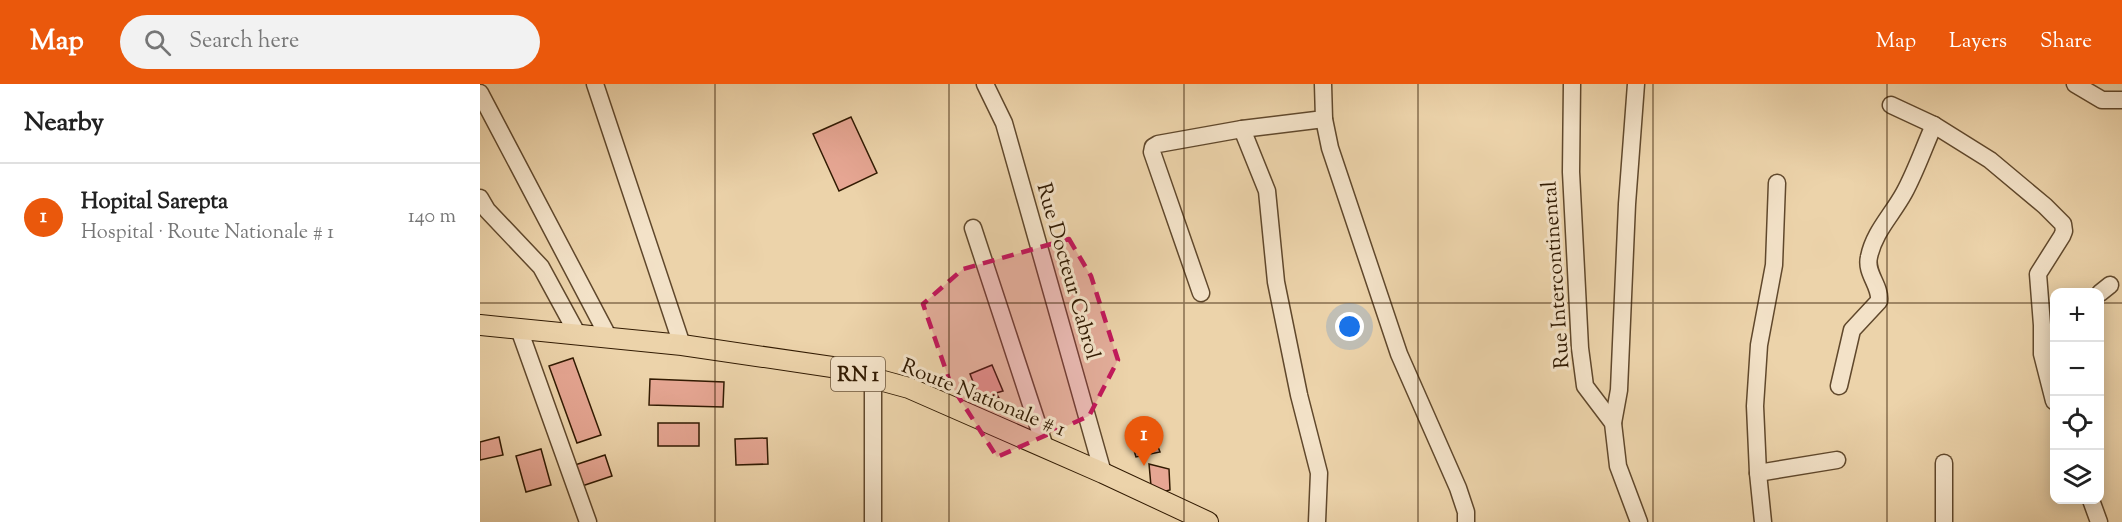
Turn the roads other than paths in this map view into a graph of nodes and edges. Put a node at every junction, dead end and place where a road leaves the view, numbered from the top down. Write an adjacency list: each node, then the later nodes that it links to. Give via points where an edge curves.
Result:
1 (595, 84): 22 (street)
2 (985, 84): 30 (street, Rue Docteur Cabrol, via 1004,123)
3 (1323, 84): 10 (street)
4 (1572, 84): 26 (street, Rue Intercontinental, via 1571,172 1582,367 1585,386)
5 (1636, 84): 26 (street)
6 (2076, 84): 8 (street, via 2102,100)
7 (480, 93): 21 (street)
8 (2122, 100)
9 (1891, 105): 11 (street)
10 (1324, 119): 12 (street); 37 (street, via 1330,148 1399,354 1458,488)
11 (1934, 125): 17 (street, via 1990,160 2063,224 2062,236 2038,274); 24 (street, via 1904,192 1876,235 1868,268 1880,294 1879,301 1852,330)
12 (1242, 129): 16 (street, via 1153,147); 36 (street, via 1267,191 1276,282 1319,473)
13 (1777, 183): 31 (street, via 1774,265 1760,345 1755,406)
14 (480, 198): 20 (street, via 542,267)
15 (973, 228): 27 (street)
16 (1201, 293)
17 (2048, 323): 25 (street, via 2042,354)
18 (480, 325): 19 (main road, Route Nationale # 1 / RN 1)
19 (519, 329): 20 (main road, Route Nationale # 1 / RN 1); 33 (street)
20 (578, 335): 21 (main road, Route Nationale # 1 / RN 1)
21 (609, 338): 22 (main road, Route Nationale # 1 / RN 1)
22 (682, 345): 23 (main road, Route Nationale # 1 / RN 1, via 832,367)
23 (873, 378): 27 (main road, Route Nationale # 1 / RN 1, via 909,388); 34 (street)
24 (1839, 386)
25 (2054, 396)
26 (1614, 423): 38 (street, via 1618,466)
27 (1045, 447): 30 (main road, Route Nationale # 1 / RN 1)
28 (1837, 460): 31 (street)
29 (1944, 463): 40 (street)
30 (1103, 473): 35 (main road, Route Nationale # 1 / RN 1)
31 (1758, 473): 39 (street)
32 (2092, 504): 41 (street)
33 (588, 522)
34 (873, 522)
35 (1208, 522)
36 (1317, 522)
37 (1466, 522)
38 (1639, 522)
39 (1764, 522)
40 (1944, 522)
41 (2099, 522)

